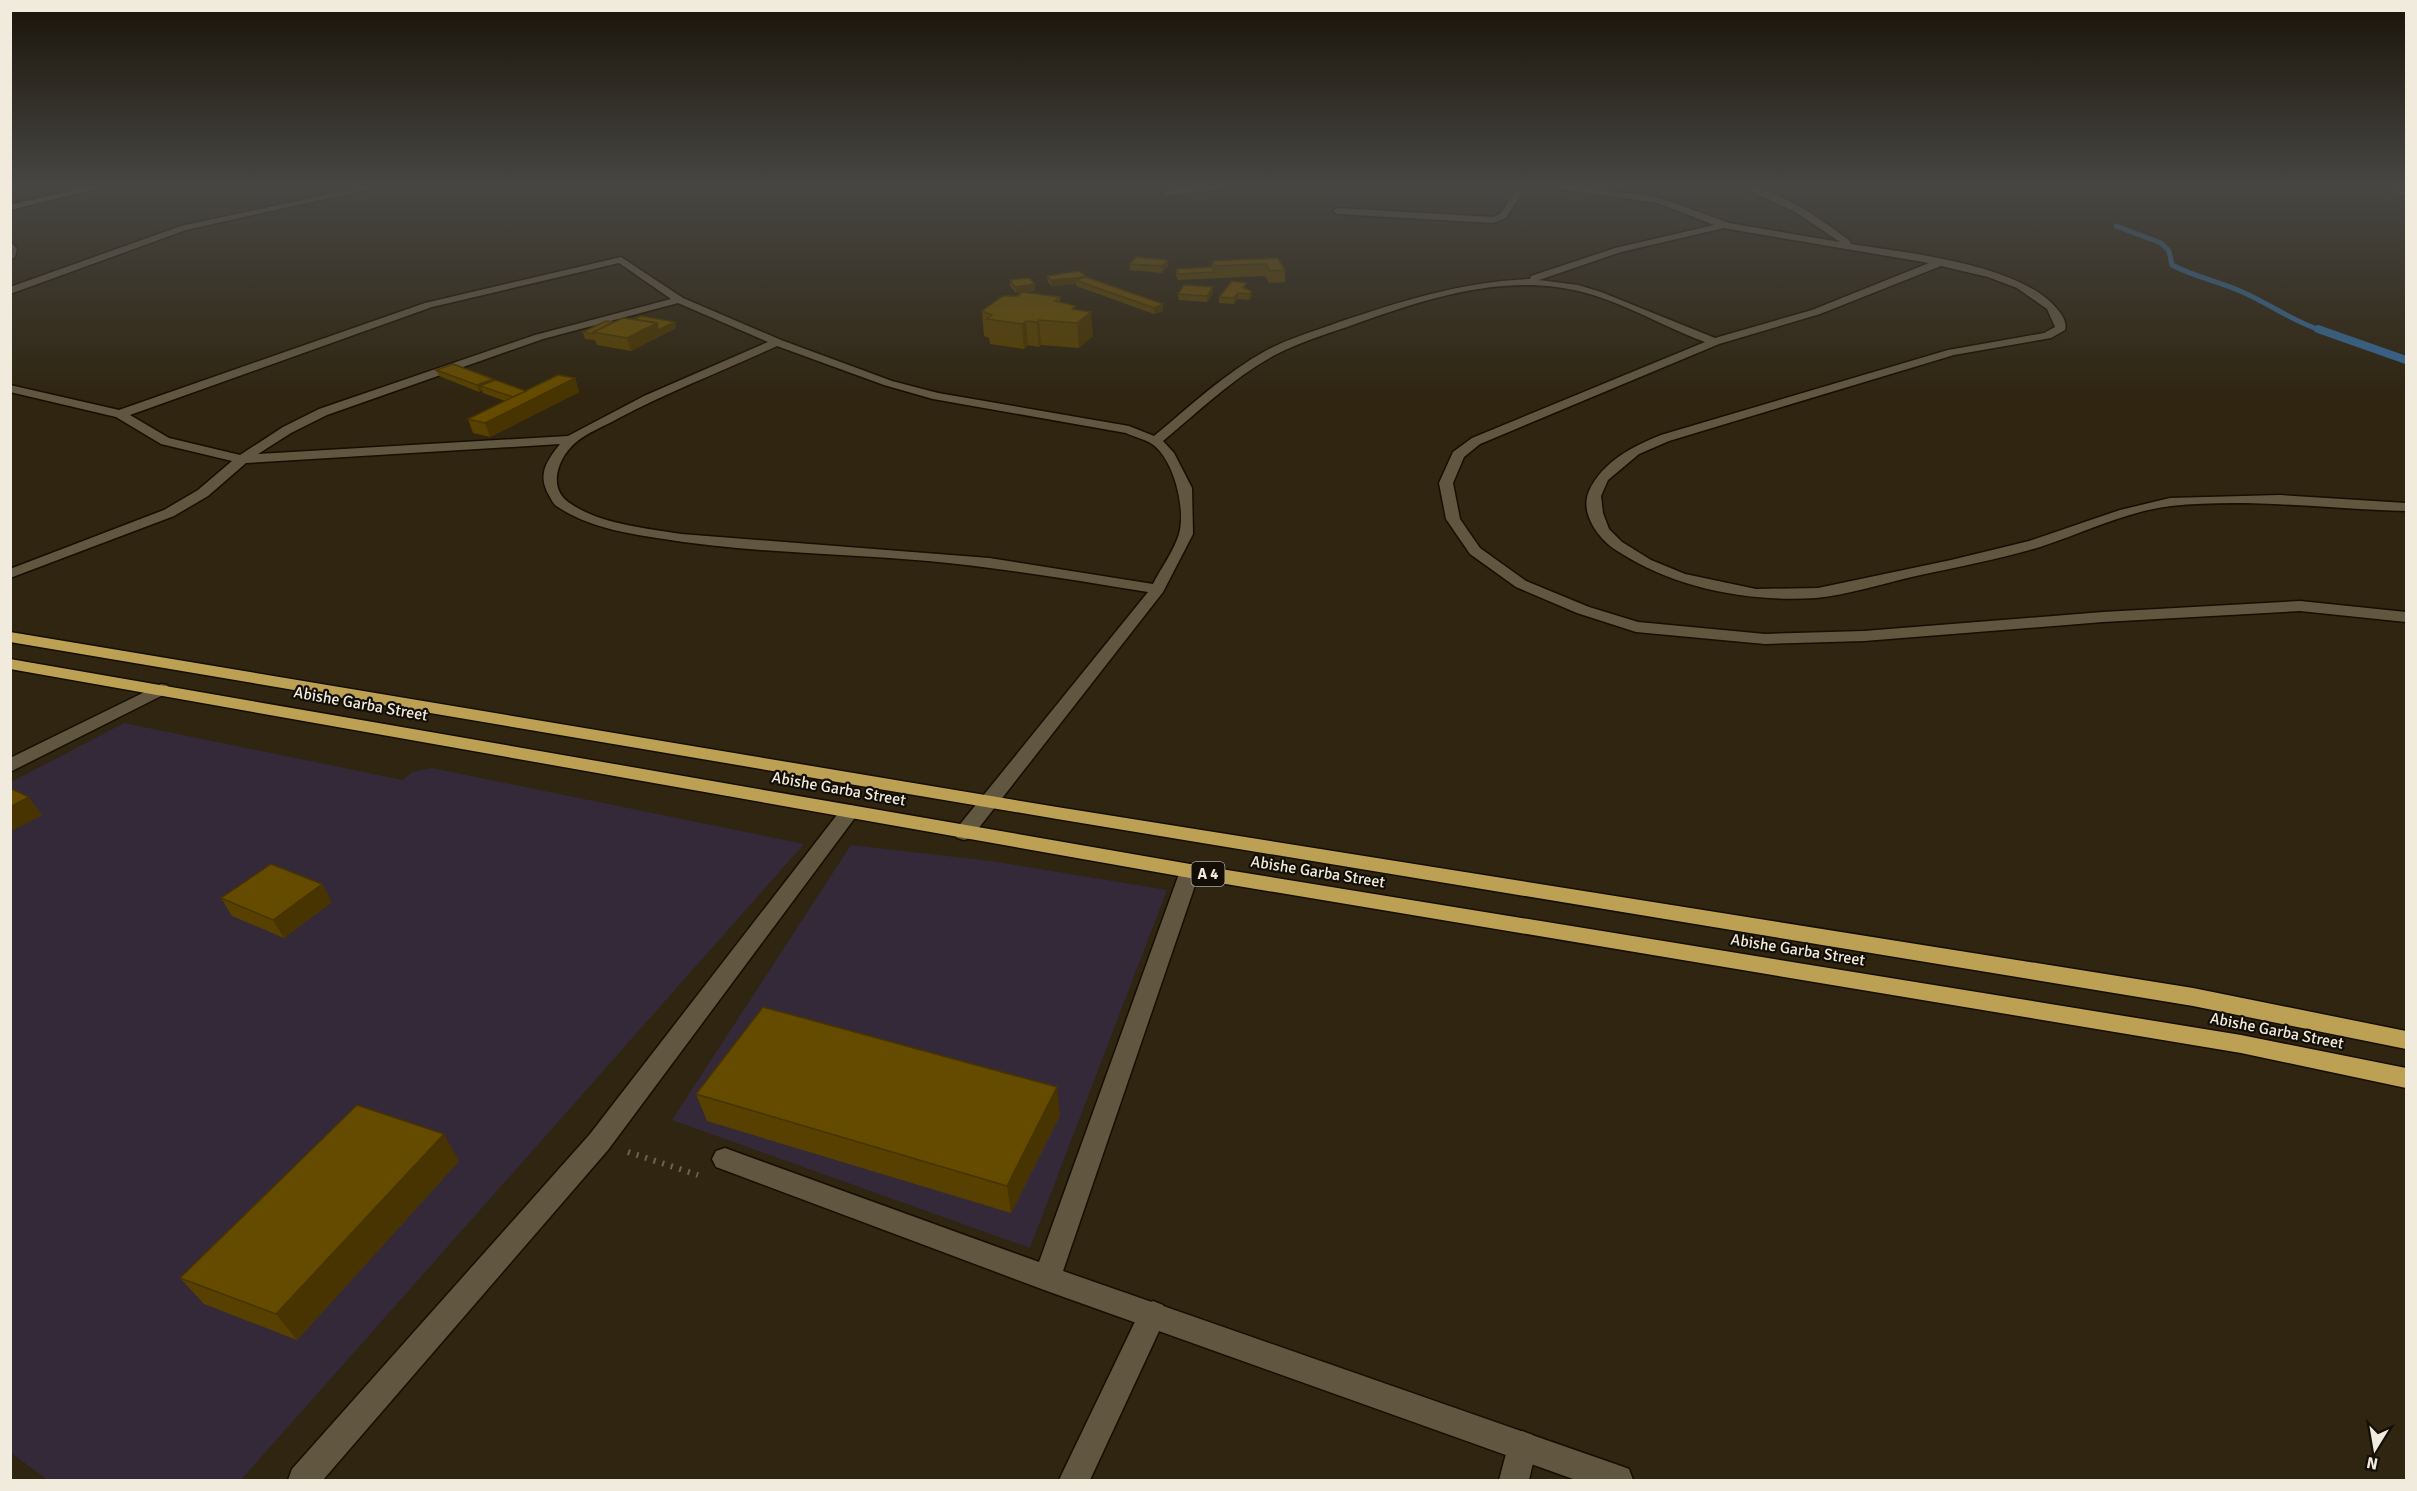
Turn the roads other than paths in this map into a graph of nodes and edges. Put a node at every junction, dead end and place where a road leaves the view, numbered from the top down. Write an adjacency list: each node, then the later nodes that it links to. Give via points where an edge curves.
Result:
1 (103, 256): 6 (street)
2 (1598, 256): 5 (street)
3 (1901, 256): 4 (street)
4 (1939, 263): 9 (street, via 1816,312); 15 (street, via 1995,276 2031,292 2054,311 2061,328 2047,336 1952,352 1665,438 1634,451 1602,478 1594,496 1602,530 1646,563 1680,577 1756,594 1792,594 1818,593 2024,547 2170,502 2280,499)
5 (1524, 282): 9 (street, via 1589,291); 13 (street, via 1447,293 1288,345 1220,388)
6 (10, 291)
7 (679, 300): 8 (street); 11 (street, via 621,260 429,305); 14 (street, via 539,337 343,404 305,420)
8 (777, 342): 12 (street); 13 (street, via 921,392 1093,422)
9 (1714, 342): 18 (street, via 1476,441 1458,454 1446,483 1453,519 1475,551 1521,584 1583,610 1636,627 1713,636 1864,636 2149,613 2301,606)
10 (10, 388): 11 (street)
11 (120, 414): 14 (street, via 165,441)
12 (571, 440): 14 (street); 17 (street, via 553,466 548,482 550,492 570,510 622,528 685,539 1009,565)
13 (1156, 441): 17 (street, via 1177,469 1188,505 1186,534)
14 (242, 459): 16 (street, via 203,493 170,513)
15 (2406, 507)
16 (10, 574)
17 (1158, 589): 23 (street)
18 (2406, 617)
19 (10, 638): 23 (highway, Abishe Garba Street / A 4)
20 (10, 664): 21 (highway, Abishe Garba Street / A 4)
21 (161, 689): 22 (street); 24 (highway, Abishe Garba Street / A 4)
22 (10, 766)
23 (987, 802): 25 (street); 27 (highway, Abishe Garba Street / A 4, via 2193,997)
24 (850, 811): 25 (highway, Abishe Garba Street / A 4); 33 (street, via 599,1142)
25 (964, 832): 26 (highway, Abishe Garba Street / A 4)
26 (1190, 871): 28 (highway, Abishe Garba Street / A 4, via 2230,1042); 30 (street)
27 (2406, 1040)
28 (2406, 1078)
29 (725, 1159): 30 (street)
30 (1047, 1278): 31 (street)
31 (1153, 1314): 32 (street); 34 (street)
32 (1522, 1446): 35 (street); 36 (street)
33 (303, 1480)
34 (1074, 1480)
35 (1514, 1480)
36 (1618, 1480)

